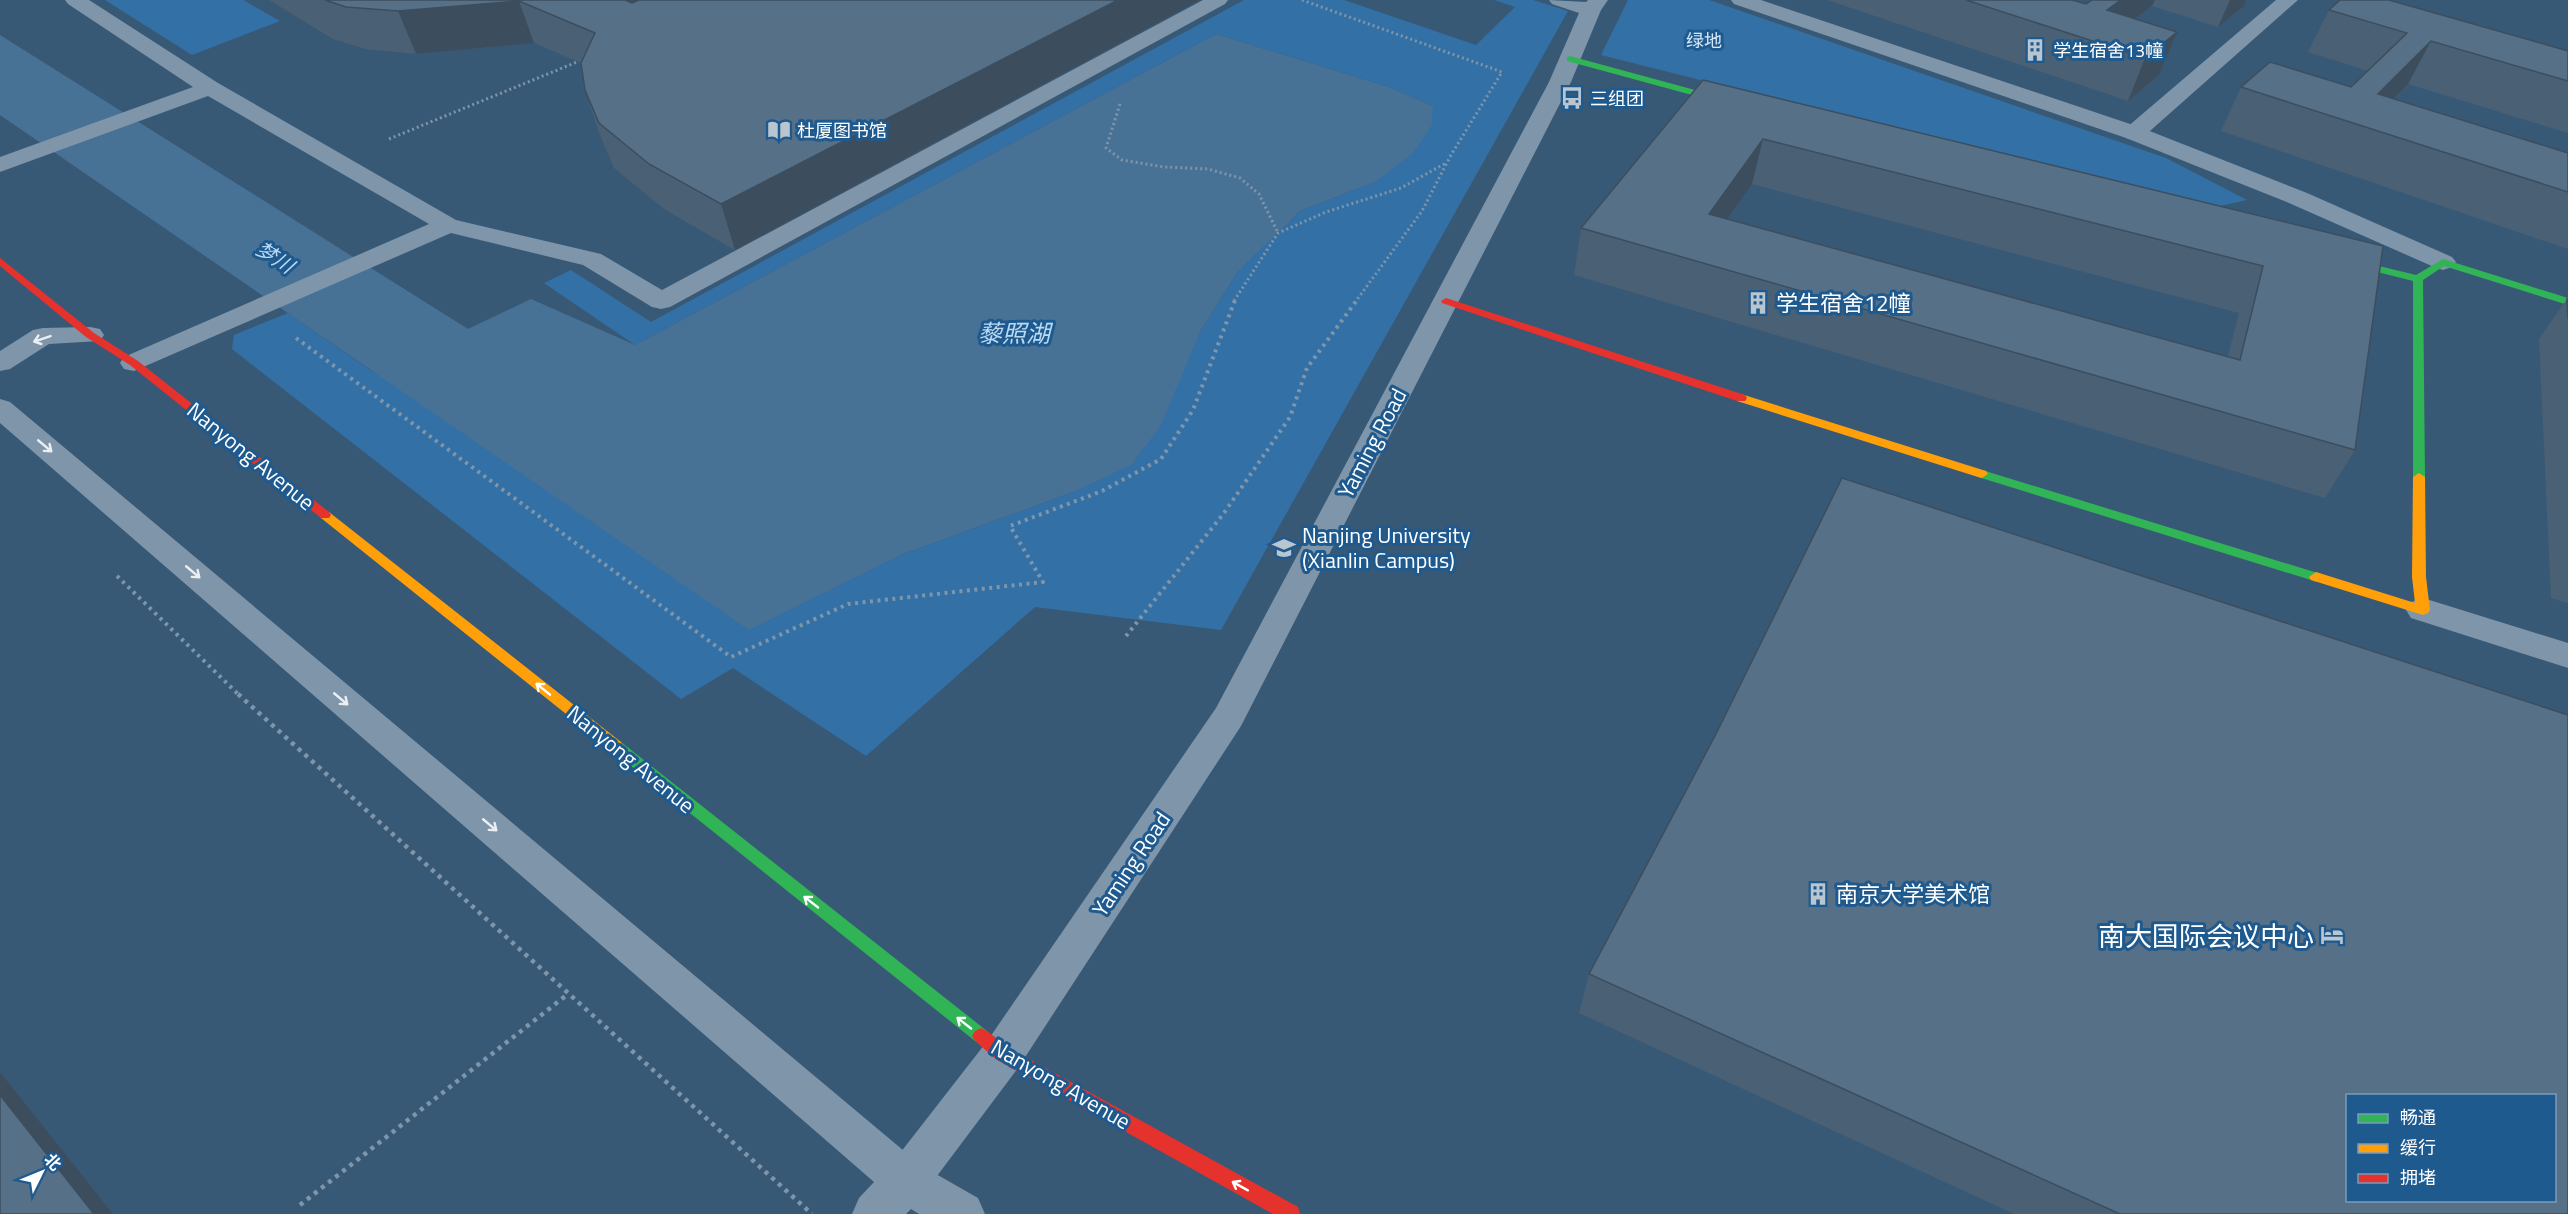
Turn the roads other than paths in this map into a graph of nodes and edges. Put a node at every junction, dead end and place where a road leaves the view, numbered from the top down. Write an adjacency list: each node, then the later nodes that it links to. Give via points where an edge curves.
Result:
1 (75, 0): 8 (street)
2 (1218, 0): 12 (street, via 661,301 592,259)
3 (1559, 0): 6 (street)
4 (1741, 0): 10 (street)
5 (2288, 0): 10 (street)
6 (1594, 5): 7 (street, Yaming Road)
7 (1570, 59): 9 (street); 17 (street, Yaming Road)
8 (210, 88): 11 (street); 12 (street)
9 (1750, 107)
10 (2134, 133): 15 (street)
11 (1, 165)
12 (448, 225): 21 (street)
13 (2327, 256): 16 (street)
14 (0, 261): 19 (street, Nanyong Avenue)
15 (2444, 262): 16 (street); 18 (street)
16 (2418, 279): 23 (street, via 2419,577)
17 (1446, 302): 23 (street, via 1773,409); 25 (street, Yaming Road, via 1229,717)
18 (2568, 302)
19 (90, 335): 20 (street, one-way to 20, via 43,336); 21 (street, Nanyong Avenue)
20 (0, 363)
21 (134, 363): 25 (street, Nanyong Avenue, one-way to 21)
22 (0, 408): 26 (street, one-way to 26)
23 (2423, 610): 24 (street)
24 (2568, 656)
25 (1004, 1054): 26 (street, Yaming Road); 29 (street, Nanyong Avenue, one-way to 25)
26 (906, 1181): 27 (street, Yaming Road); 28 (street)
27 (875, 1214)
28 (962, 1214)
29 (1291, 1214)

